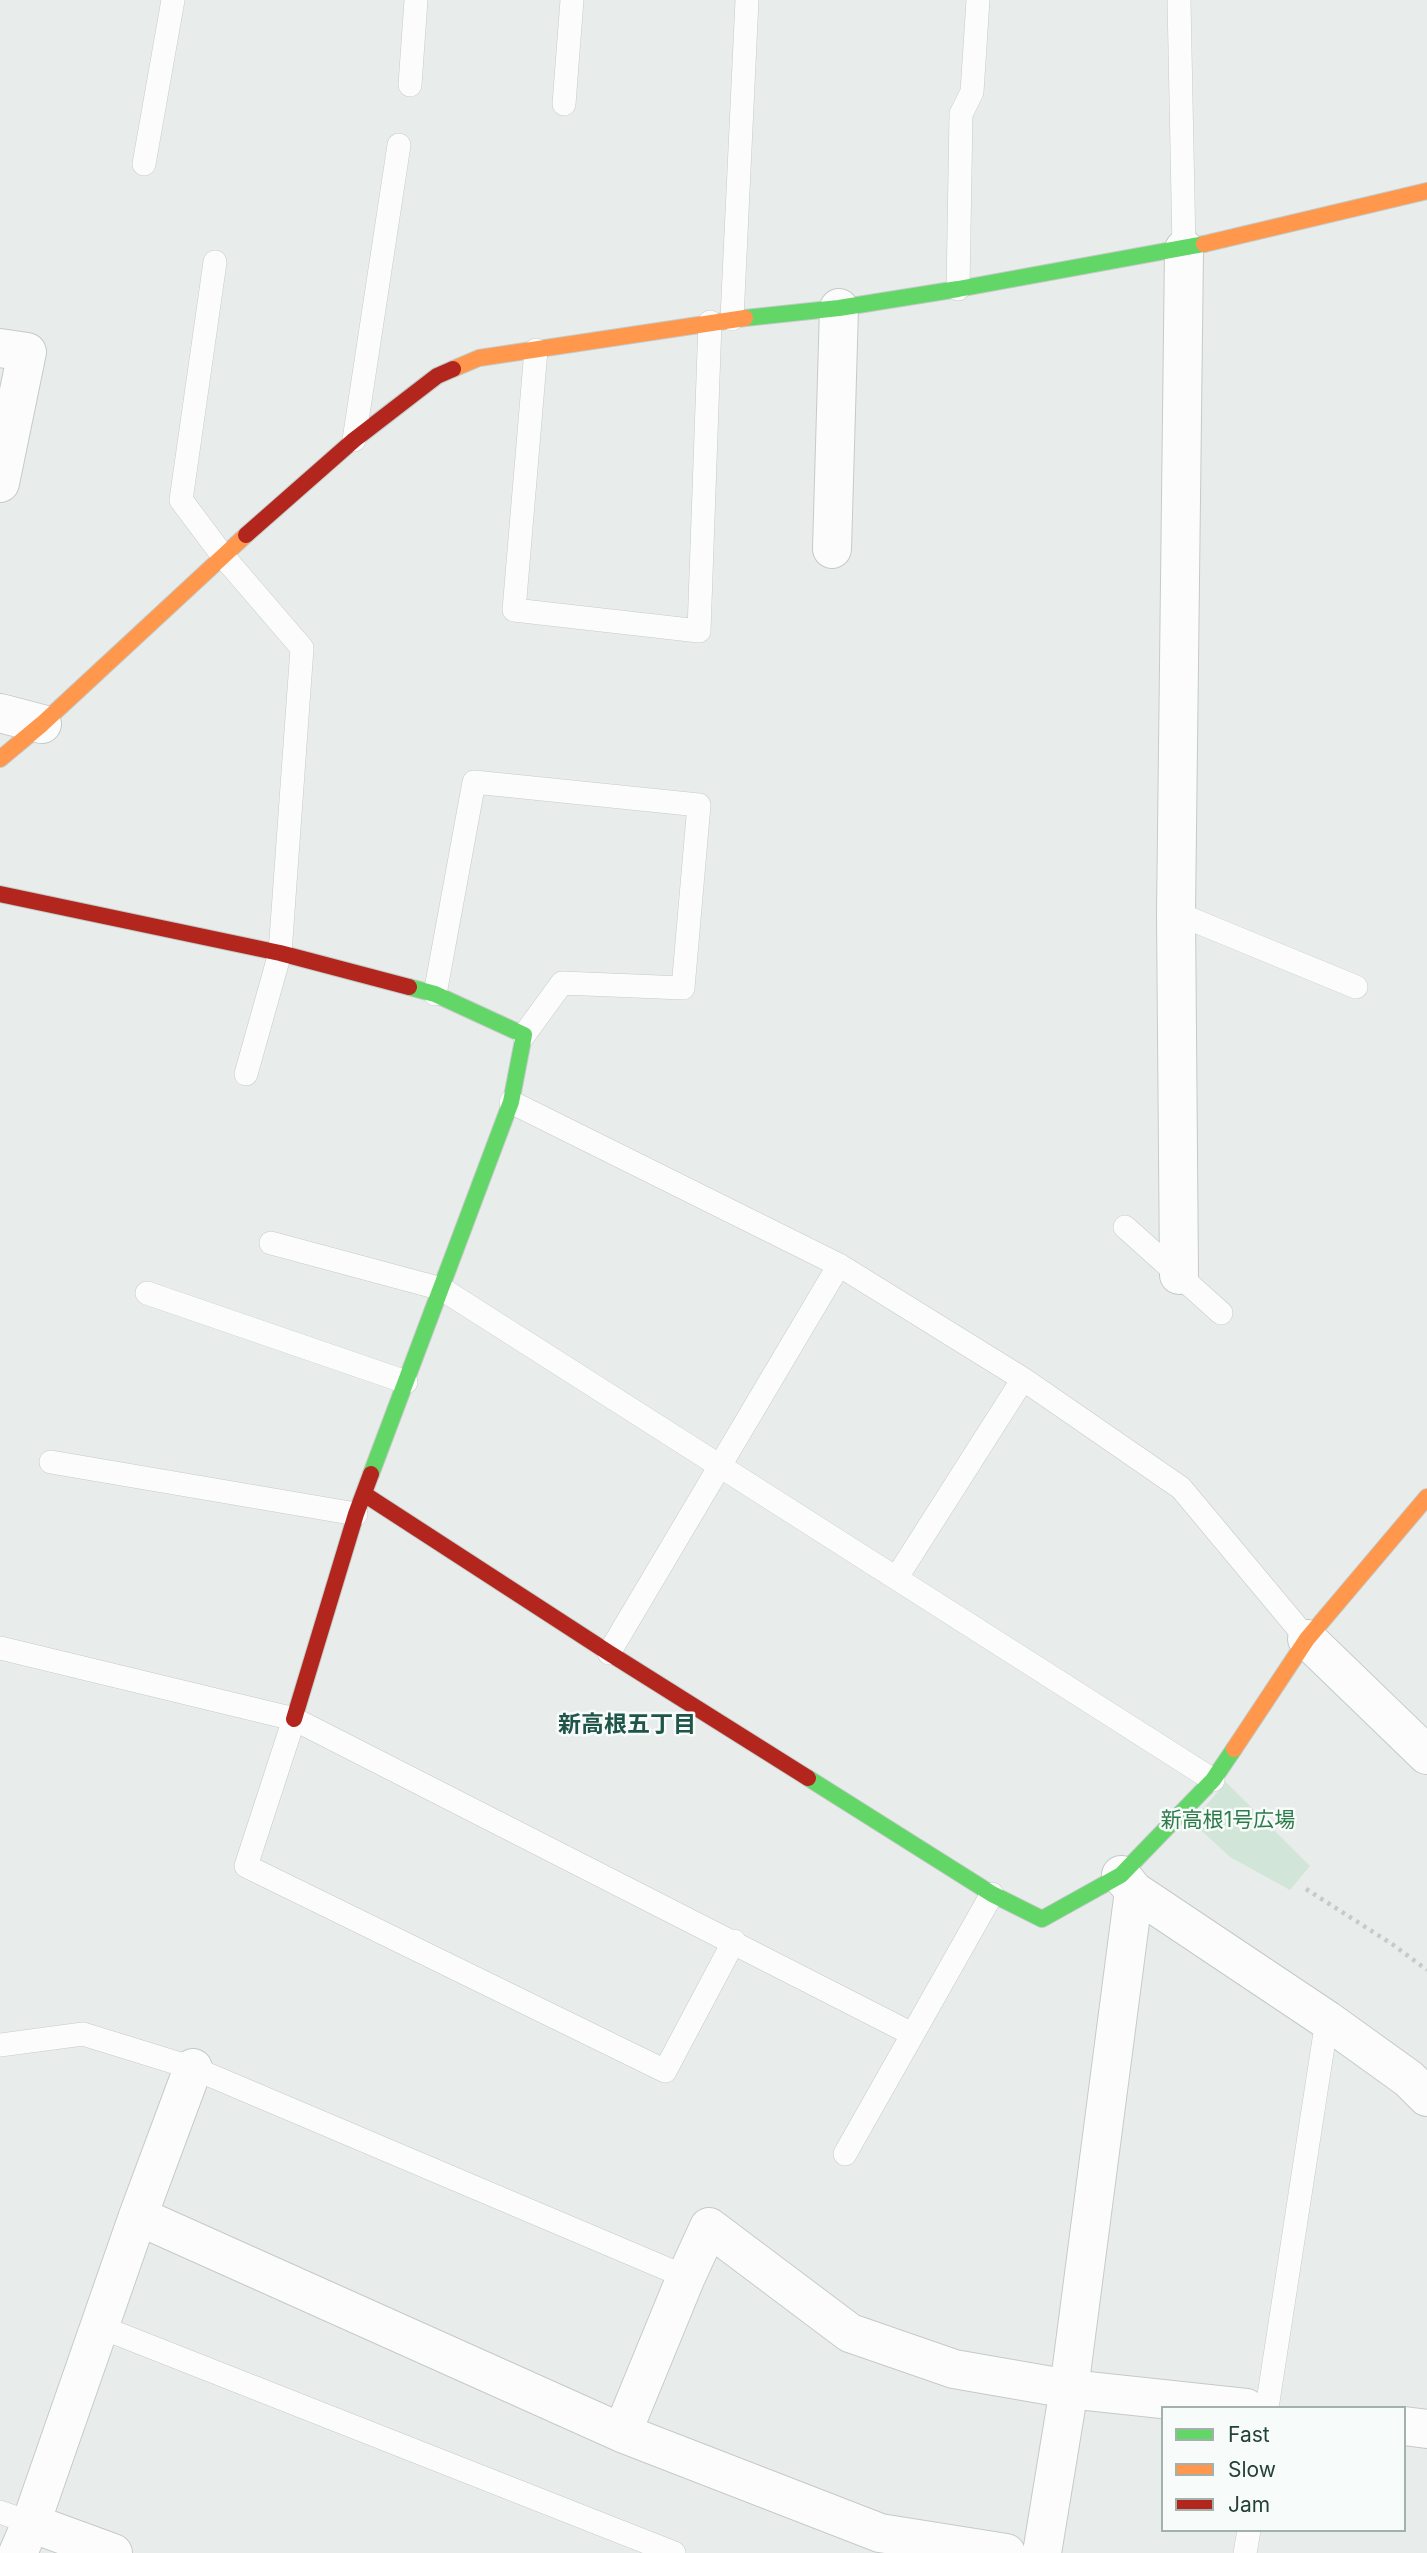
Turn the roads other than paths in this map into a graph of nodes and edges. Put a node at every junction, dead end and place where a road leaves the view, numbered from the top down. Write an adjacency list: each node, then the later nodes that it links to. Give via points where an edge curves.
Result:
1 (173, 0): 10 (lane)
2 (416, 0): 7 (lane)
3 (572, 0): 8 (lane)
4 (747, 0): 16 (lane)
5 (978, 0): 14 (lane, via 972,92 961,114)
6 (1179, 0): 12 (lane)
7 (410, 85)
8 (564, 104)
9 (399, 145): 19 (lane)
10 (144, 164)
11 (1427, 191): 12 (street)
12 (1184, 249): 14 (street); 27 (street)
13 (215, 262): 22 (lane, via 181,500)
14 (958, 289): 15 (street)
15 (839, 308): 16 (street); 21 (street)
16 (721, 321): 18 (street); 18 (lane, via 699,631 514,610)
17 (0, 348): 20 (street, via 27,352)
18 (536, 350): 19 (street, via 479,358 437,376)
19 (354, 440): 22 (street)
20 (0, 483)
21 (832, 549)
22 (223, 556): 24 (street); 28 (lane, via 303,648)
23 (0, 713): 24 (street)
24 (42, 724): 25 (street)
25 (0, 759)
26 (0, 894): 28 (street)
27 (1175, 913): 29 (lane); 37 (street)
28 (280, 953): 30 (street); 32 (lane)
29 (1356, 988)
30 (435, 994): 31 (street); 31 (lane, via 474,782 699,805 683,988 562,983)
31 (524, 1035): 33 (street)
32 (246, 1074)
33 (510, 1102): 36 (lane); 38 (street)
34 (1125, 1227): 37 (lane)
35 (271, 1244): 38 (lane)
36 (839, 1265): 41 (lane); 44 (lane)
37 (1179, 1275): 40 (lane)
38 (442, 1289): 42 (street); 44 (lane)
39 (147, 1293): 42 (lane)
40 (1221, 1312)
41 (1023, 1379): 47 (lane); 48 (lane, via 1181,1488)
42 (406, 1382): 46 (street)
43 (51, 1462): 46 (lane)
44 (720, 1466): 47 (lane); 50 (lane)
45 (1427, 1497): 48 (street)
46 (360, 1504): 50 (street); 51 (street)
47 (897, 1577): 53 (lane)
48 (1307, 1639): 52 (street); 53 (street)
49 (0, 1648): 51 (lane)
50 (609, 1653): 55 (street)
51 (294, 1719): 56 (lane); 56 (lane, via 246,1866 664,2071)
52 (1427, 1755)
53 (1213, 1780): 54 (street)
54 (1128, 1883): 55 (street, via 1042,1919); 57 (street); 66 (street)
55 (992, 1894): 58 (lane)
56 (734, 1941): 58 (lane)
57 (1326, 2020): 61 (street); 68 (lane)
58 (912, 2034): 62 (lane)
59 (0, 2045): 60 (lane, via 83,2034)
60 (193, 2068): 63 (street); 64 (lane)
61 (1427, 2097)
62 (845, 2154)
63 (138, 2216): 65 (street); 71 (street)
64 (686, 2277): 66 (street, via 709,2227 850,2333 954,2369); 71 (street)
65 (98, 2326): 72 (street); 76 (lane)
66 (1069, 2389): 67 (street); 78 (street)
67 (1228, 2406)
68 (1267, 2406)
69 (1406, 2426): 70 (street)
70 (1427, 2429)
71 (622, 2433): 74 (street)
72 (16, 2529): 75 (street)
73 (1249, 2532): 79 (lane)
74 (877, 2543): 77 (street)
75 (113, 2553)
76 (674, 2553)
77 (1006, 2553)
78 (1042, 2553)
79 (1245, 2553)

